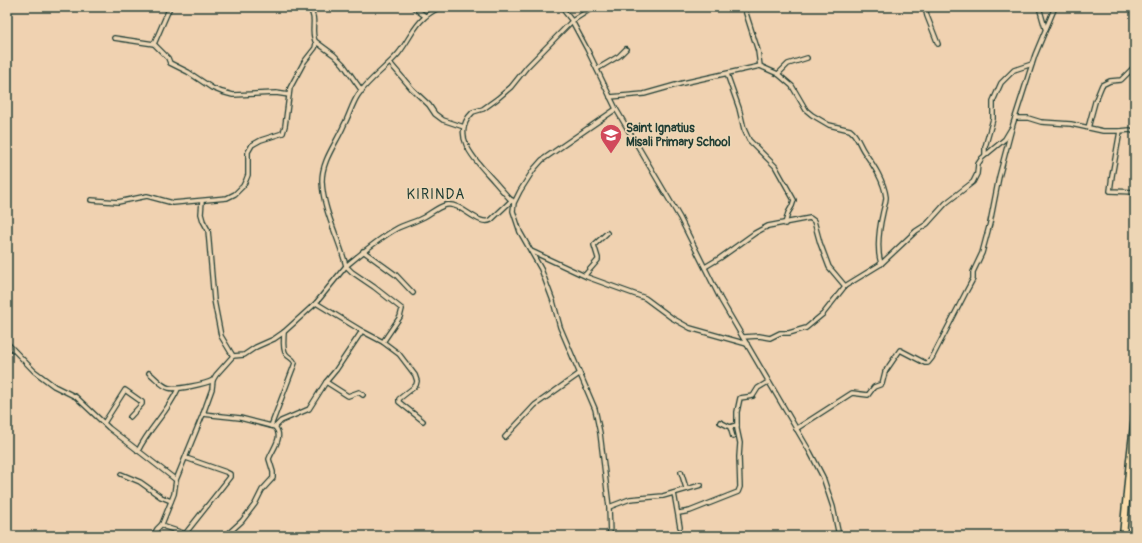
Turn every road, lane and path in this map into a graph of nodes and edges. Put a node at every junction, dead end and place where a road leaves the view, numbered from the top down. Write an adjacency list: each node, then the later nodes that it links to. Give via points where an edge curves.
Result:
1 (170, 7): 16 (street)
2 (309, 7): 15 (street, via 314,17 313,36)
3 (414, 7): 11 (street)
4 (440, 7): 11 (street)
5 (561, 7): 12 (street)
6 (594, 7): 12 (street)
7 (744, 7): 24 (street)
8 (925, 7): 17 (street)
9 (1039, 7): 13 (street)
10 (1055, 7): 13 (street)
11 (426, 16): 22 (street)
12 (572, 21): 26 (street); 35 (street, via 506,91 483,110 472,112)
13 (1045, 28): 23 (street)
14 (114, 38): 16 (street)
15 (316, 43): 18 (street); 19 (street)
16 (154, 44): 30 (street, via 170,63 222,92 233,95)
17 (938, 44)
18 (322, 47): 19 (street); 29 (street, via 334,54)
19 (315, 48): 30 (street, via 300,69)
20 (626, 49): 26 (street)
21 (807, 58): 28 (street, via 788,64)
22 (390, 63): 29 (street); 35 (street, via 443,120)
23 (1032, 64): 33 (street); 39 (street, via 1014,70 1001,83 993,101 993,119)
24 (760, 66): 27 (street); 28 (street)
25 (1135, 66): 36 (street, via 1121,80 1102,85)
26 (597, 69): 31 (street)
27 (727, 74): 31 (street, via 644,94); 44 (street, via 749,140 775,166 794,200)
28 (778, 74): 48 (street, via 792,86 806,110 812,115 830,125 853,132 876,169 886,195 878,240)
29 (362, 91): 49 (street, via 323,169 323,193 334,235)
30 (289, 95): 42 (street, via 283,133 252,145 248,152 248,175 243,186 226,198)
31 (610, 97): 32 (street)
32 (616, 109): 43 (street, via 542,160); 50 (street, via 680,218)
33 (1015, 118): 34 (street); 36 (street)
34 (1013, 124): 39 (street, via 1005,139); 78 (street, via 982,253 966,292 932,358 925,363 900,350 885,372 882,384 874,387 868,395 852,393)
35 (464, 126): 43 (street, via 466,147 486,174)
36 (1088, 128): 37 (street)
37 (1120, 131): 38 (street); 40 (street, via 1110,190)
38 (1135, 132)
39 (985, 156): 48 (street, via 978,164 973,182)
40 (1135, 192)
41 (92, 200): 42 (street, via 118,202 147,196 170,203)
42 (202, 201): 61 (street, via 203,221 208,230 214,300 221,336)
43 (513, 202): 46 (street, via 486,222 458,206 446,205 423,218 396,228); 47 (street, via 513,211 520,232)
44 (785, 224): 50 (street, via 768,226 755,232); 52 (street, via 810,218 813,220 829,267)
45 (607, 233): 51 (street, via 594,245 598,260)
46 (363, 251): 49 (street); 53 (street, via 396,275)
47 (530, 251): 51 (street); 63 (street, via 541,269)
48 (881, 264): 52 (street)
49 (346, 266): 54 (street); 58 (street, via 402,309 400,317)
50 (705, 267): 57 (street)
51 (585, 275): 60 (street, via 646,298 690,328)
52 (845, 286): 57 (street, via 823,314 806,328 780,333 770,338)
53 (413, 293)
54 (316, 303): 55 (street); 56 (street)
55 (362, 331): 58 (street); 65 (street)
56 (284, 332): 61 (street, via 244,354); 76 (street, via 284,351 295,363)
57 (743, 338): 60 (street)
58 (383, 342): 72 (street, via 399,354 415,375 416,385 398,401)
59 (7, 343): 73 (street, via 34,371 54,386 76,397)
60 (747, 344): 66 (street)
61 (232, 356): 64 (street)
62 (149, 373): 67 (street, via 165,386)
63 (579, 374): 80 (street, via 536,405); 90 (street, via 595,409)
64 (213, 380): 67 (street); 69 (street)
65 (326, 382): 68 (street, via 349,396 359,392); 76 (street, via 309,409 281,420)
66 (768, 382): 75 (street, via 758,388 753,396 740,398); 78 (street)
67 (178, 389): 81 (street)
68 (363, 395)
69 (203, 414): 76 (street, via 240,418); 82 (street)
70 (1135, 416): 100 (main road)
71 (130, 417): 73 (street, via 142,402 125,390)
72 (423, 421)
73 (104, 422): 81 (street)
74 (720, 422): 77 (street)
75 (737, 425): 77 (street); 91 (street, via 740,443 738,492 690,511)
76 (273, 426): 97 (street, via 278,430 279,438 269,459 273,478 242,521)
77 (730, 427): 79 (street)
78 (796, 429): 99 (street, via 823,477)
79 (733, 436)
80 (505, 437)
81 (138, 450): 85 (street)
82 (186, 458): 85 (street); 94 (street, via 226,472 230,477)
83 (681, 472): 87 (street)
84 (121, 474): 89 (street)
85 (176, 480): 89 (street)
86 (701, 485): 87 (street)
87 (686, 488): 88 (street)
88 (674, 493): 90 (street, via 637,498); 91 (street)
89 (171, 501): 92 (street)
90 (609, 507): 98 (street)
91 (678, 513): 93 (street)
92 (162, 524): 94 (street); 95 (street)
93 (680, 527)
94 (185, 534): 96 (street)
95 (153, 536)
96 (192, 536)
97 (223, 536)
98 (610, 536)
99 (839, 536)
100 (1123, 536)

